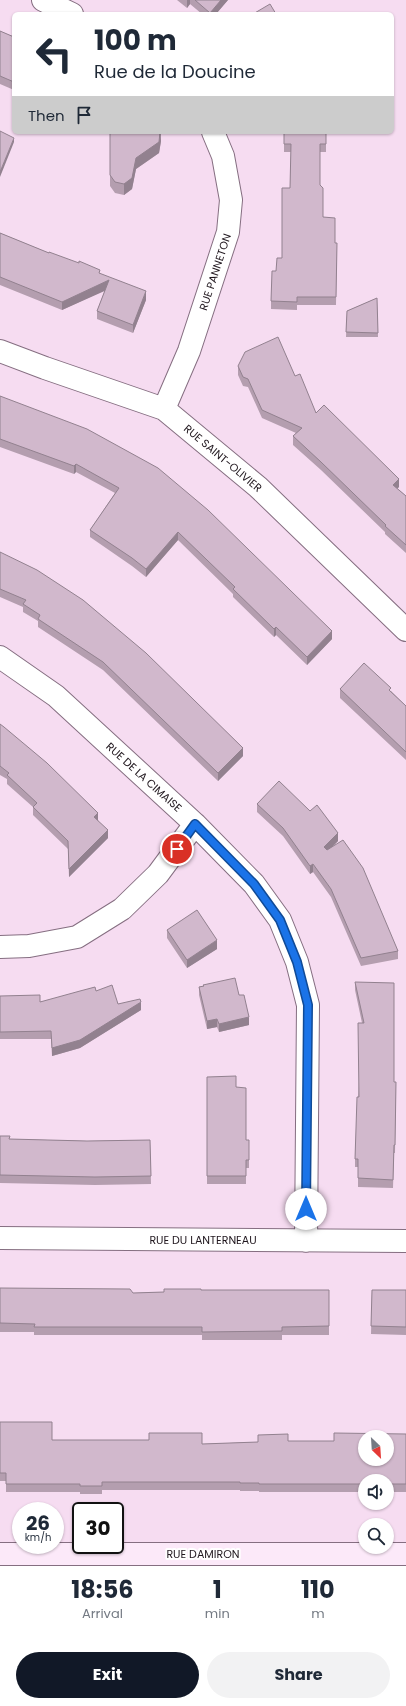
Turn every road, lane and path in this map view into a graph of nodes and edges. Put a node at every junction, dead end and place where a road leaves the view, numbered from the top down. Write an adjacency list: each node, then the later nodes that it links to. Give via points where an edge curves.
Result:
1 (43, 0): 2 (street)
2 (68, 12)
3 (214, 134): 5 (street, RUE PANNETON, via 223,156 231,200 228,232 189,350)
4 (0, 351): 5 (street, RUE SAINT-OLIVIER)
5 (164, 408): 6 (street, RUE SAINT-OLIVIER, via 258,487)
6 (406, 630)
7 (0, 657): 8 (street, RUE DE LA CIMAISE, via 56,696)
8 (195, 824): 9 (street, via 158,874 122,909 77,937 29,946); 11 (street, RUE DE LA CIMAISE, via 254,884 280,920 297,962 308,1005)
9 (0, 947)
10 (0, 1238): 11 (street, RUE DU LANTERNEAU)
11 (306, 1240): 12 (street, RUE DU LANTERNEAU)
12 (406, 1242)
13 (0, 1554): 14 (street, RUE DAMIRON)
14 (406, 1554)

